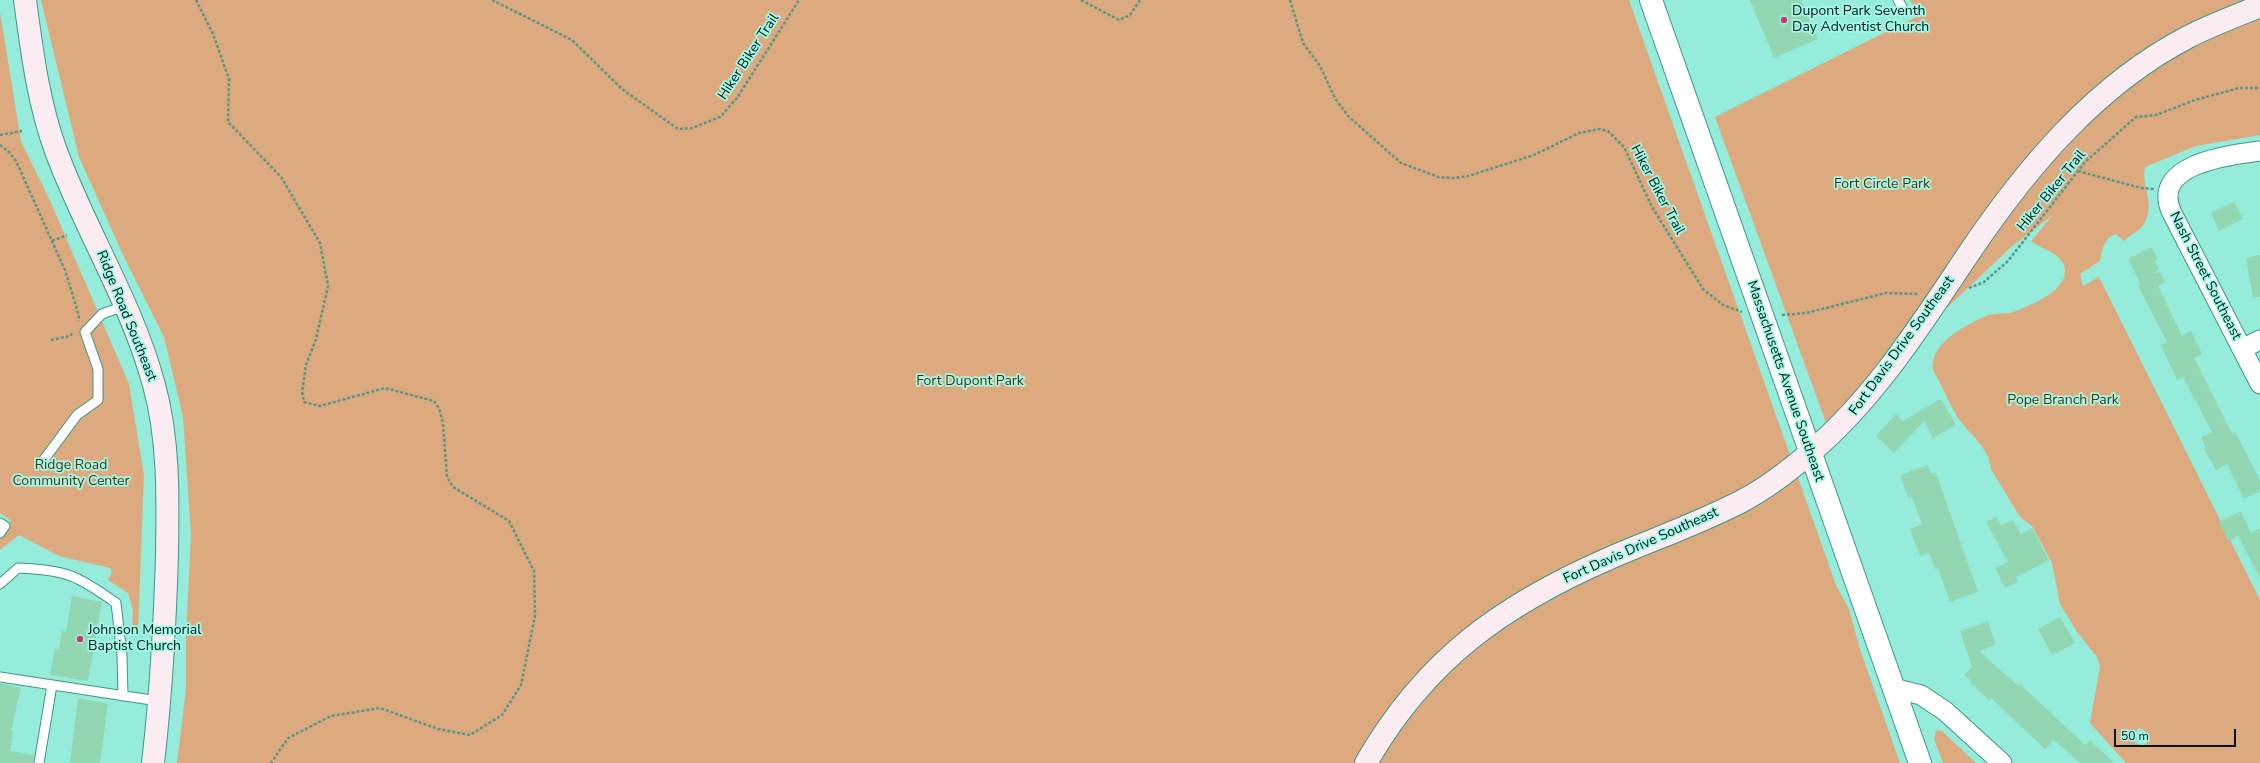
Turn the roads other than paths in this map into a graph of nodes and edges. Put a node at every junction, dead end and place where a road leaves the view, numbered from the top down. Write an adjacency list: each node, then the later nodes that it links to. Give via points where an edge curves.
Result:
1 (25, 0): 5 (main road, Ridge Road Southeast, via 38,86 47,123 77,202)
2 (1651, 0): 9 (street, Massachusetts Avenue Southeast)
3 (2260, 6): 9 (main road, Fort Davis Drive Southeast, via 2204,29 2163,51 2126,76 2080,116 2042,157 1998,212 1874,388 1846,421)
4 (2260, 151): 7 (street, Nash Street Southeast, via 2208,162 2185,170 2173,180 2168,190 2168,202 2172,213)
5 (124, 306): 10 (lane, via 102,314 85,332 98,369 98,400 77,415); 18 (main road, Ridge Road Southeast, via 154,385 162,421 165,452 168,520)
6 (2260, 340): 7 (street)
7 (2242, 349): 8 (street, Nash Street Southeast)
8 (2260, 384)
9 (1810, 453): 16 (street, Massachusetts Avenue Southeast); 21 (main road, Fort Davis Drive Southeast, via 1745,500 1570,576 1491,621 1456,650 1416,691 1394,718)
10 (43, 461)
11 (0, 523): 12 (lane, via 5,526)
12 (0, 533)
13 (0, 584): 17 (lane, via 18,568 51,569 68,573 90,584 116,603 122,655)
14 (0, 677): 15 (lane)
15 (52, 685): 17 (lane); 19 (lane)
16 (1893, 688): 22 (street, Massachusetts Avenue Southeast); 23 (street, via 1921,695 1945,711)
17 (123, 696): 18 (lane)
18 (158, 701): 20 (main road, Ridge Road Southeast)
19 (39, 763)
20 (152, 763)
21 (1366, 763)
22 (1920, 763)
23 (2002, 763)

